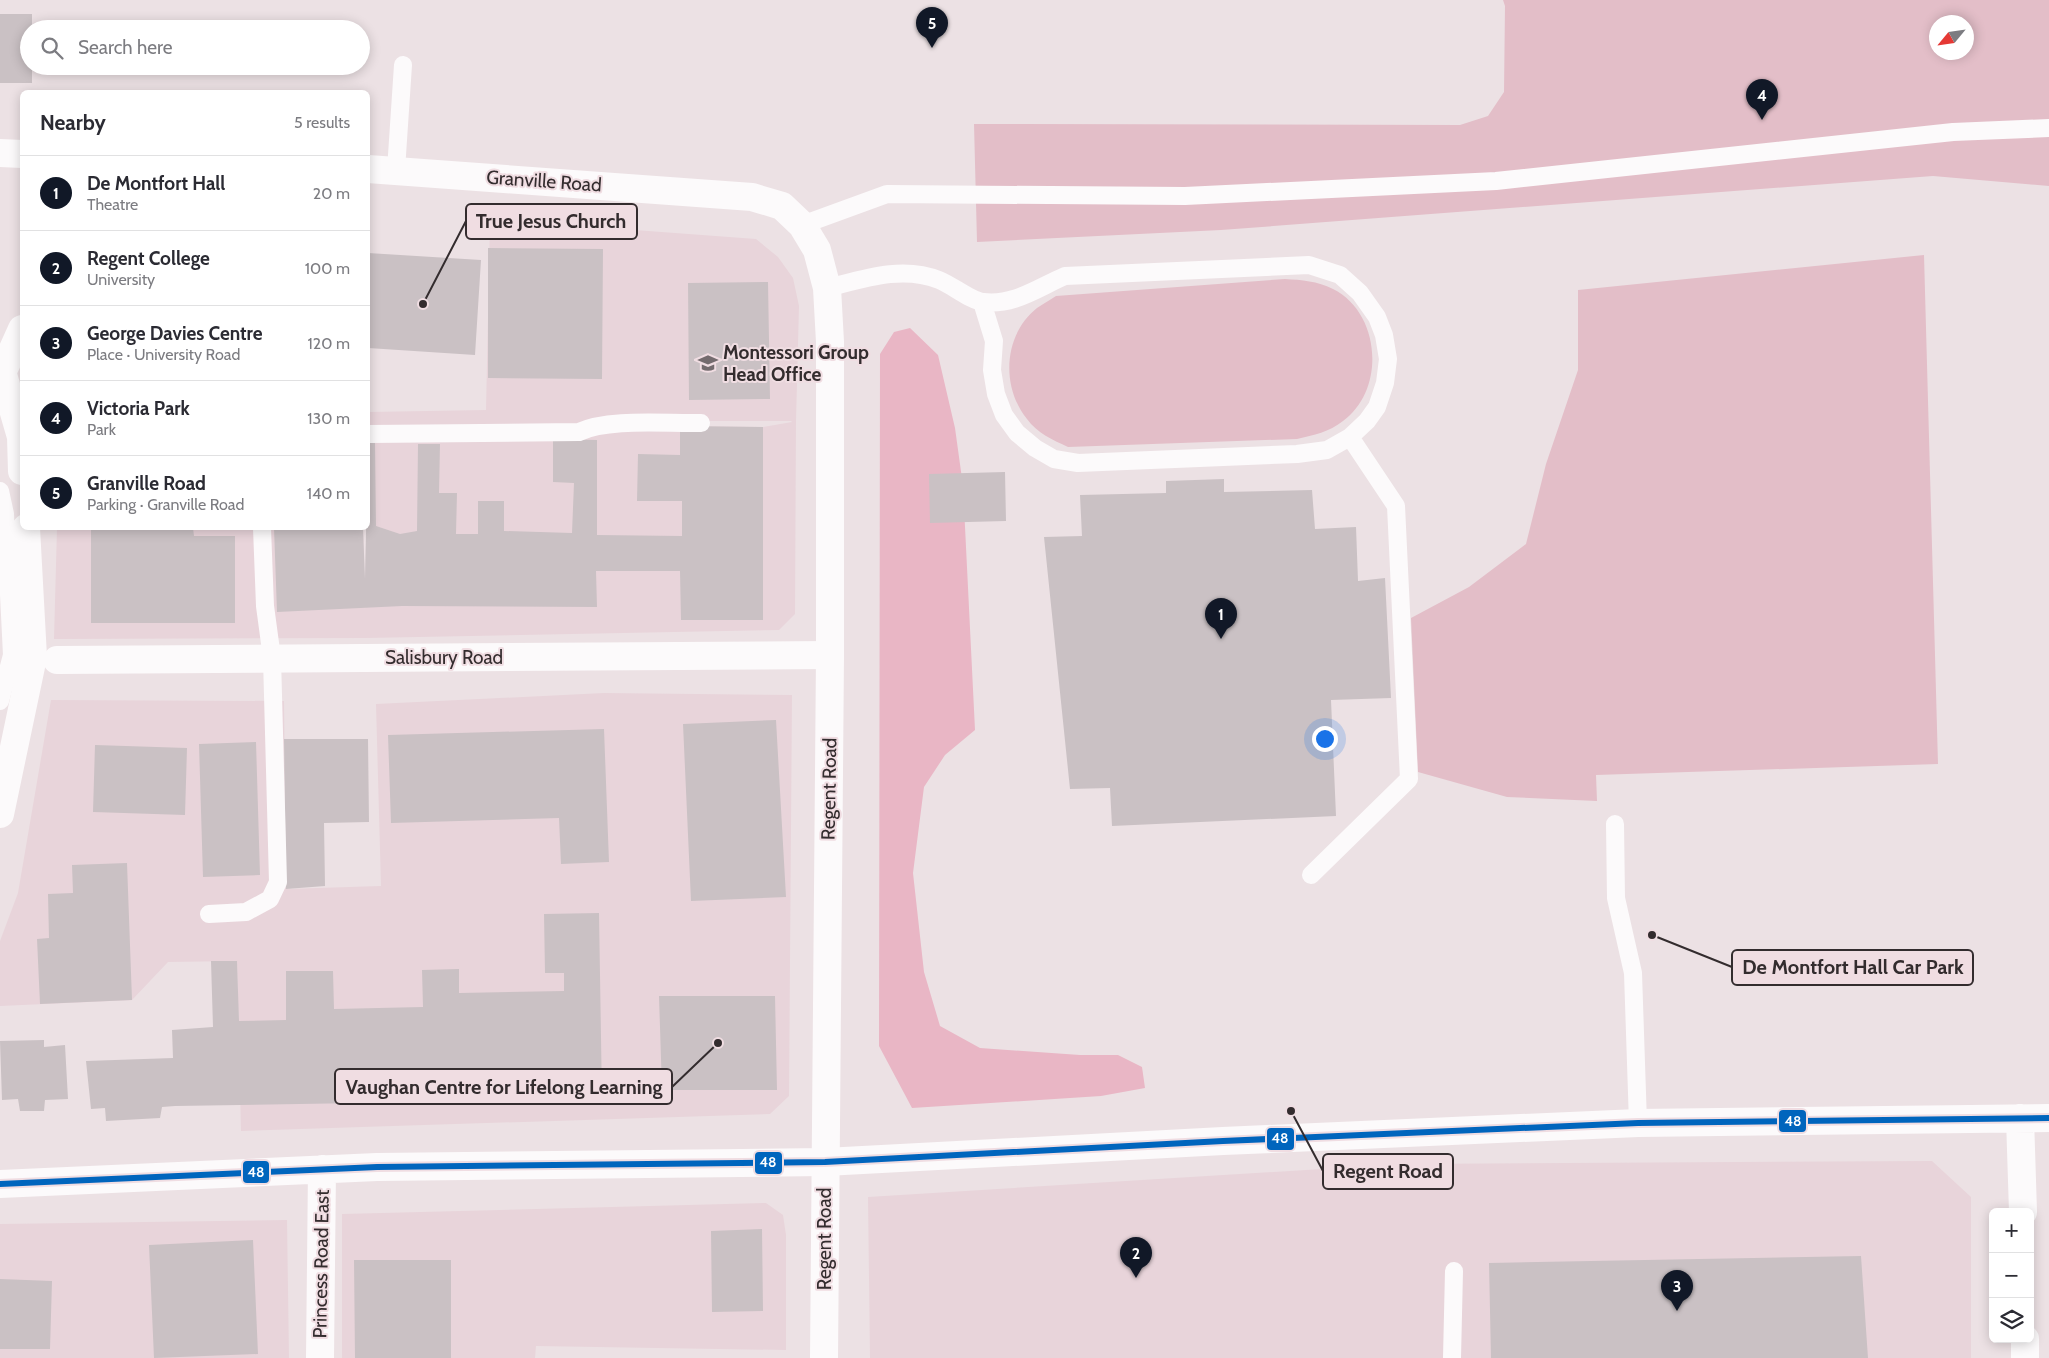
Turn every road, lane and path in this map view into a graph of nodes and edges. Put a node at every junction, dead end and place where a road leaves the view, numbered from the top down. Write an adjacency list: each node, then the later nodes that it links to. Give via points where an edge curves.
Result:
1 (403, 65): 6 (lane)
2 (2049, 128): 7 (lane, via 1953,132 1496,181 1185,196 886,194)
3 (0, 153): 4 (street)
4 (20, 154)
5 (370, 169): 6 (street, Granville Road)
6 (396, 170): 7 (street, Granville Road, via 752,197 782,206)
7 (802, 225): 8 (street, Regent Road, via 817,250)
8 (827, 288): 9 (lane, via 880,274 909,273 938,279); 20 (street, Regent Road, via 830,342)
9 (982, 302): 15 (lane, via 994,341 992,370 1004,415 1017,433 1054,459 1078,463 1297,454 1327,450); 15 (lane, via 1023,298 1065,276 1309,265 1340,275 1360,293 1377,316 1388,359 1377,407)
10 (20, 334): 11 (street)
11 (2, 376): 14 (street)
12 (700, 423): 13 (lane, via 606,424 590,426 579,432)
13 (370, 434)
14 (20, 437)
15 (1350, 437): 26 (lane, via 1396,506 1409,779)
16 (0, 491): 19 (lane, via 6,523)
17 (26, 530): 24 (street, via 33,657)
18 (262, 530): 21 (lane, via 264,606)
19 (6, 654): 23 (lane)
20 (830, 655): 21 (street, Salisbury Road); 31 (street, Regent Road)
21 (272, 658): 22 (street, Salisbury Road); 27 (lane, via 278,882 270,900 246,912)
22 (57, 660)
23 (0, 701)
24 (0, 814)
25 (1615, 824): 30 (lane, via 1616,898 1633,973)
26 (1311, 875)
27 (209, 914)
28 (2020, 1118): 29 (street); 30 (street); 34 (street)
29 (2049, 1118)
30 (1638, 1124): 31 (street, via 1233,1140)
31 (825, 1162): 32 (street); 38 (street, Regent Road)
32 (322, 1170): 33 (street); 37 (street, Princess Road East)
33 (0, 1184)
34 (2023, 1208)
35 (1454, 1271): 39 (lane)
36 (2025, 1343): 40 (street)
37 (320, 1358)
38 (824, 1358)
39 (1452, 1358)
40 (2025, 1358)

